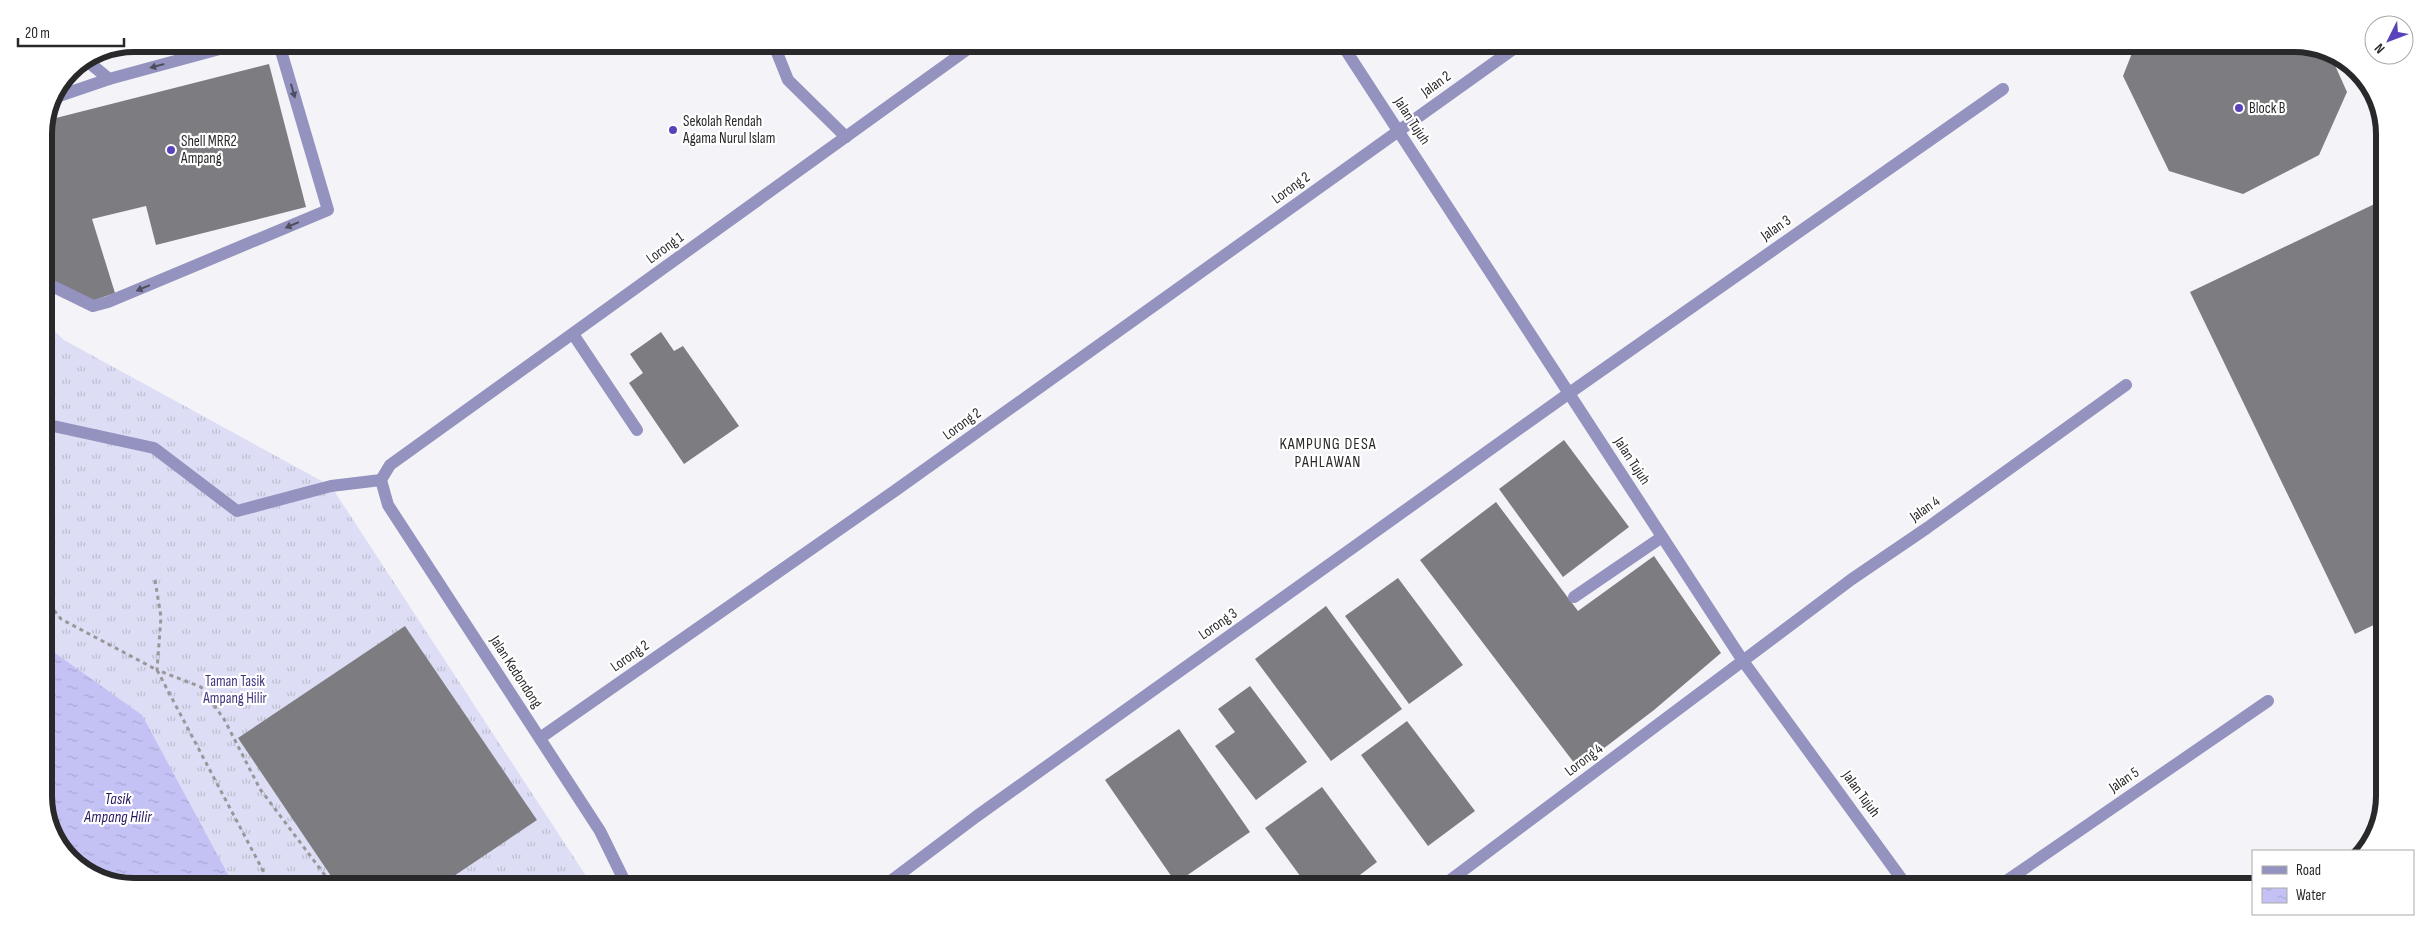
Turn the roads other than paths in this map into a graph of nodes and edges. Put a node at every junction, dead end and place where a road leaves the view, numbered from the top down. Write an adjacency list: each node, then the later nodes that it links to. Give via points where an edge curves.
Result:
1 (209, 52): 8 (street, one-way to 8)
2 (281, 52): 13 (street, one-way to 13, via 328,210 108,302 93,306)
3 (777, 52): 12 (street, via 788,80)
4 (964, 52): 12 (street, Lorong 1)
5 (1347, 52): 11 (street, Jalan Tujuh)
6 (1509, 52): 11 (street, Jalan 2)
7 (92, 65): 8 (street)
8 (109, 79): 10 (street)
9 (2003, 89): 16 (street, Jalan 3)
10 (63, 95)
11 (1399, 131): 16 (street, Jalan Tujuh); 24 (street, Lorong 2, via 896,490)
12 (846, 137): 14 (street, Lorong 1)
13 (52, 286)
14 (574, 334): 18 (street); 19 (street, Lorong 1, via 390,465)
15 (2126, 385): 22 (street, Jalan 4, via 1852,579)
16 (1568, 394): 20 (street, Jalan Tujuh); 26 (street, Lorong 3)
17 (52, 426): 19 (street, via 154,448 237,511 331,486)
18 (637, 430)
19 (381, 480): 24 (street, Jalan Kedondong, via 388,505)
20 (1662, 537): 21 (street); 22 (street, Jalan Tujuh)
21 (1574, 597)
22 (1743, 661): 27 (street, Lorong 4); 28 (street, Jalan Tujuh)
23 (2268, 701): 29 (street, Jalan 5)
24 (540, 738): 25 (street, Jalan Kedondong, via 600,831)
25 (623, 878)
26 (895, 878)
27 (1453, 878)
28 (1901, 878)
29 (2011, 878)

